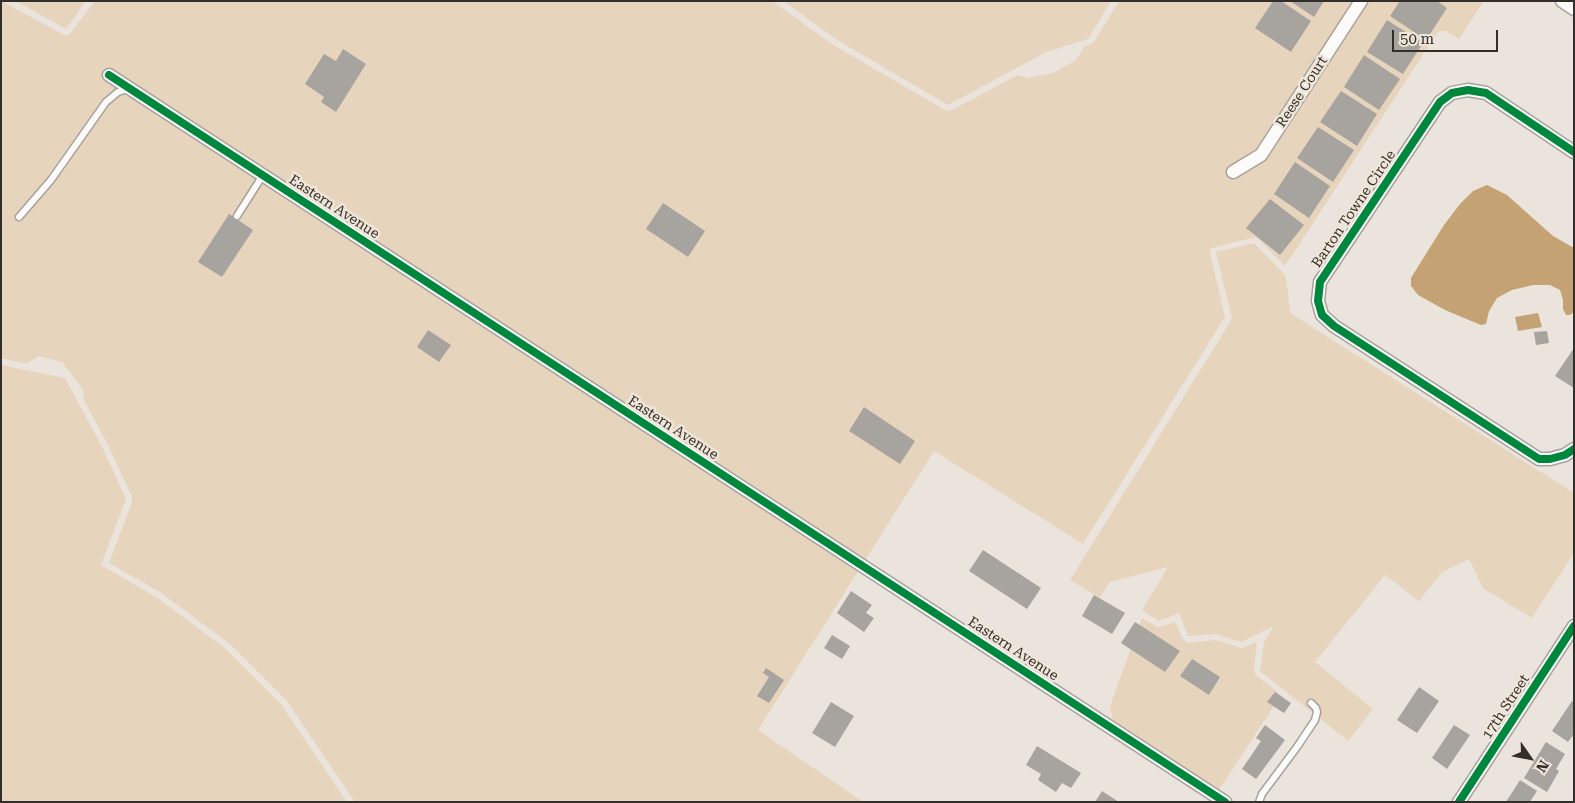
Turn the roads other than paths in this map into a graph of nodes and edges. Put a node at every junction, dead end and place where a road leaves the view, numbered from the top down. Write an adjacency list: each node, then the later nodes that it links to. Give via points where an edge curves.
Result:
1 (1361, 1): 7 (street, Reese Court, via 1261,155)
2 (1562, 1): 3 (street)
3 (1574, 9)
4 (109, 75): 5 (street, Eastern Avenue)
5 (129, 88): 8 (street, Eastern Avenue); 10 (lane, via 106,102 51,180)
6 (1574, 152): 11 (street, Barton Towne Circle, via 1486,93 1468,90 1452,94 1440,102 1320,282 1318,301 1322,315 1334,326 1539,459 1565,455)
7 (1233, 172)
8 (264, 176): 9 (lane); 14 (street, Eastern Avenue)
9 (237, 216)
10 (19, 217)
11 (1574, 449)
12 (1574, 626): 16 (street, 17th Street)
13 (1311, 703): 15 (lane, via 1317,712 1315,720)
14 (1225, 802)
15 (1259, 802)
16 (1460, 802)

